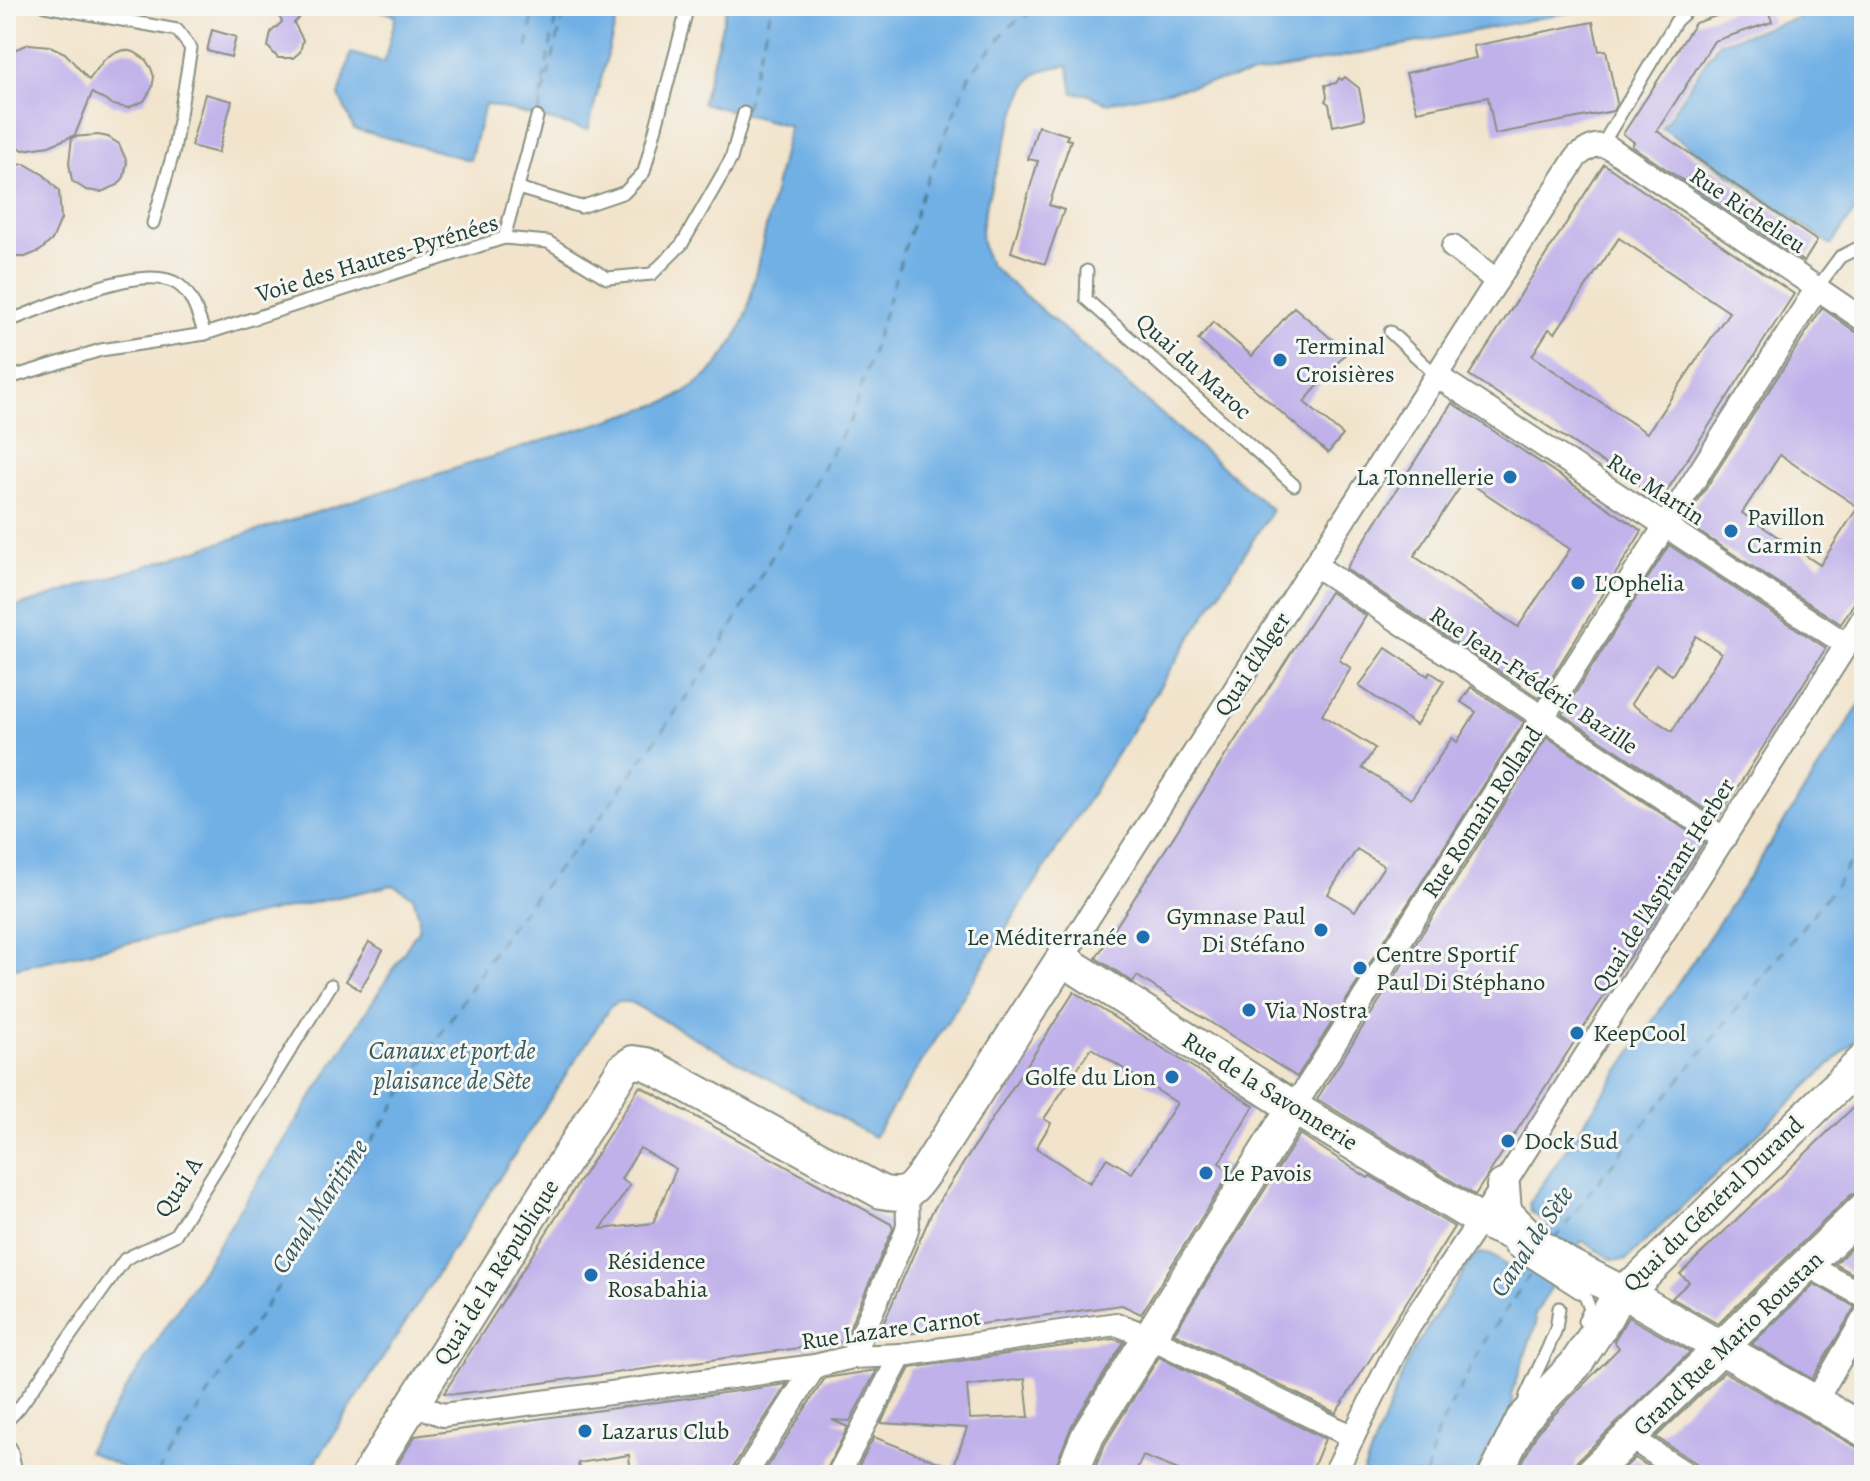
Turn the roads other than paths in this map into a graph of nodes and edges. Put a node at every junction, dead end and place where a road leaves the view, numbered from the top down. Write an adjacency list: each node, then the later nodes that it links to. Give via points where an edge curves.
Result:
1 (45, 6): 8 (lane, via 177,30 191,48 174,150)
2 (688, 6): 7 (lane, via 644,172 625,192 581,207)
3 (1699, 6): 6 (lane, via 1676,21)
4 (744, 113): 9 (lane, Voie des Hautes-Pyrénées, via 731,159 682,244 652,274 607,278 548,242)
5 (537, 117): 7 (lane)
6 (1602, 145): 13 (street, Quai d'Alger, via 1592,145 1577,156); 14 (street, Rue Richelieu)
7 (518, 188): 9 (lane)
8 (153, 223)
9 (504, 238): 18 (lane, Voie des Hautes-Pyrénées)
10 (1864, 245): 14 (lane, via 1840,257)
11 (1453, 247): 13 (street)
12 (1087, 271): 21 (lane, Quai du Maroc, via 1086,299)
13 (1497, 281): 19 (street, Quai d'Alger)
14 (1817, 288): 15 (street, Rue Richelieu); 22 (street, Rue Romain Rolland)
15 (1864, 320)
16 (6, 322): 18 (lane, via 124,280 156,276 180,285 191,297)
17 (1390, 332): 19 (lane)
18 (205, 334): 20 (lane, Voie des Hautes-Pyrénées, via 101,350)
19 (1437, 376): 22 (street, Rue Martin); 23 (street, Quai d'Alger)
20 (6, 379)
21 (1294, 485)
22 (1665, 526): 25 (street, Rue Martin); 26 (street, Rue Romain Rolland)
23 (1315, 565): 26 (street, Rue Jean-Frédéric Bazille); 28 (street, Quai d'Alger)
24 (1864, 617): 25 (street, Quai de l'Aspirant Herber)
25 (1847, 645): 27 (street, Quai de l'Aspirant Herber)
26 (1544, 716): 27 (street, Rue Jean-Frédéric Bazille); 31 (street, Rue Romain Rolland)
27 (1724, 839): 32 (street, Quai de l'Aspirant Herber)
28 (1062, 959): 31 (main road, Rue de la Savonnerie); 33 (main road, Quai d'Alger)
29 (331, 985): 52 (lane, Quai A, via 175,1235 125,1259)
30 (1864, 1060): 39 (main road, Quai du Général Durand, via 1639,1280)
31 (1294, 1107): 35 (main road, Rue de la Savonnerie); 44 (main road, Rue Romain Rolland)
32 (1503, 1186): 35 (street, Quai de l'Aspirant Herber); 36 (main road, via 1505,1212)
33 (907, 1193): 47 (street, via 906,1233); 50 (main road, Quai de la République, via 881,1192 647,1064 633,1062 623,1069)
34 (1864, 1209): 37 (main road, Grand'Rue Mario Roustan)
35 (1484, 1222): 36 (main road, Rue de la Savonnerie); 54 (street, Quai de l'Aspirant Herber, via 1404,1334)
36 (1533, 1252): 38 (main road)
37 (1807, 1265): 40 (street); 45 (main road, Grand'Rue Mario Roustan)
38 (1563, 1271): 39 (main road); 43 (lane, via 1585,1296 1590,1309)
39 (1620, 1291): 45 (main road); 51 (main road, Quai du Général Durand, via 1575,1365)
40 (1864, 1296)
41 (1559, 1308): 51 (lane, via 1526,1395)
42 (1864, 1318): 49 (street)
43 (1584, 1321)
44 (1150, 1337): 46 (street, Rue Lazare Carnot, via 1116,1324); 54 (street, Rue Lazare Carnot); 61 (main road, Rue Romain Rolland, via 1088,1435)
45 (1721, 1348): 49 (main road); 55 (main road, Grand'Rue Mario Roustan)
46 (901, 1355): 47 (street, Rue Lazare Carnot); 60 (street)
47 (852, 1357): 48 (street, Rue Lazare Carnot)
48 (815, 1366): 50 (street, Rue Lazare Carnot, via 443,1415); 59 (street)
49 (1815, 1402): 53 (main road)
50 (414, 1404): 58 (main road, Quai de la République)
51 (1522, 1420): 63 (main road, Quai du Général Durand)
52 (6, 1422)
53 (1864, 1430)
54 (1353, 1437): 62 (street, Quai de l'Aspirant Herber)
55 (1631, 1438): 64 (main road, Grand'Rue Mario Roustan); 65 (street)
56 (6, 1451): 57 (street)
57 (11, 1475)
58 (368, 1475)
59 (745, 1475)
60 (838, 1475)
61 (1071, 1475)
62 (1334, 1475)
63 (1495, 1475)
64 (1590, 1475)
65 (1688, 1475)

